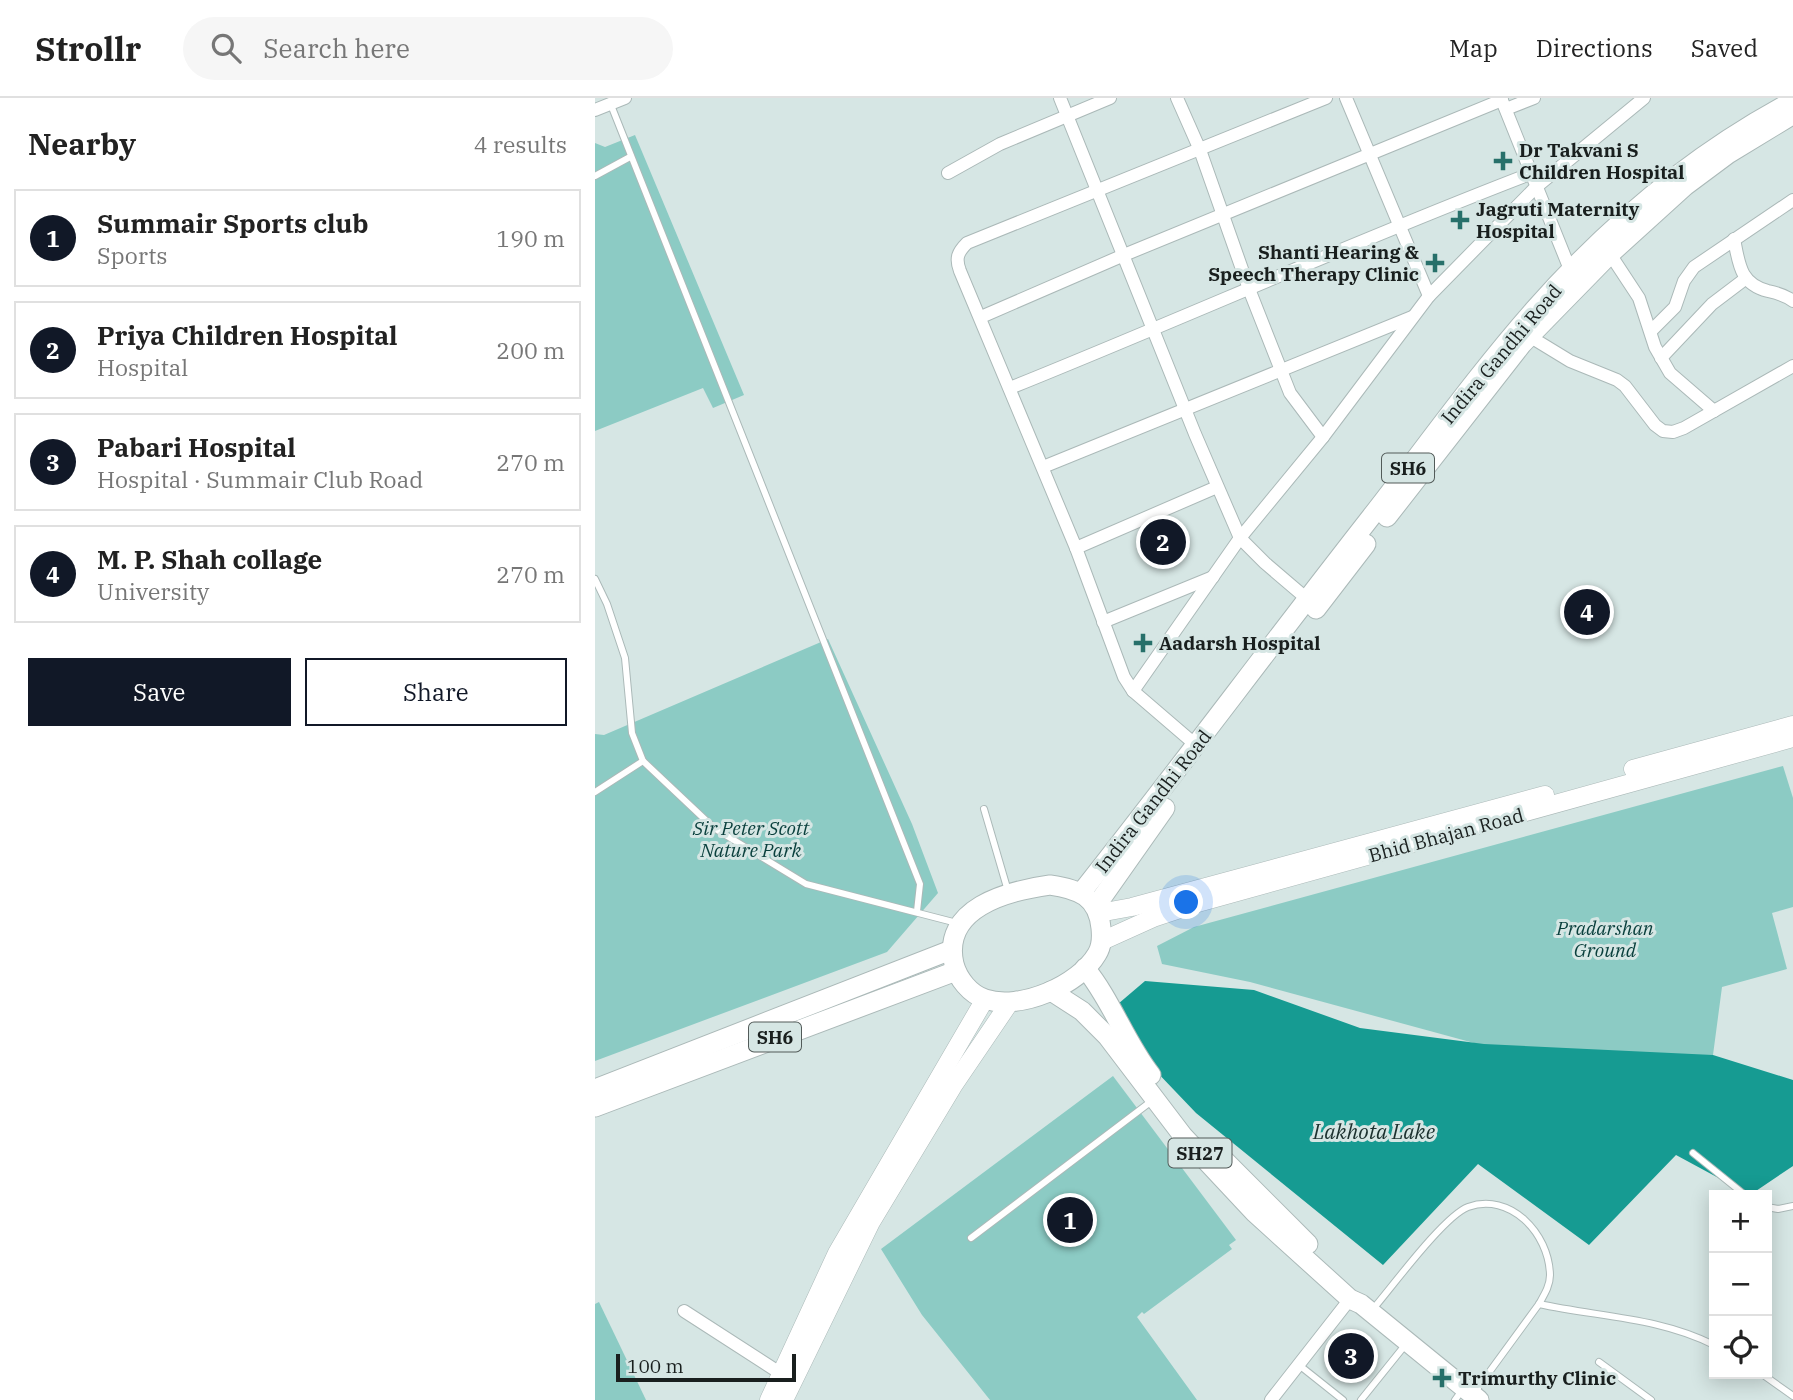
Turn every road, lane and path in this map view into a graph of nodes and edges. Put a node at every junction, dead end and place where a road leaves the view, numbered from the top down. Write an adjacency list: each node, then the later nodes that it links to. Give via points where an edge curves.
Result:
1 (625, 98): 9 (street)
2 (1060, 98): 13 (street)
3 (1110, 98): 13 (street)
4 (1177, 98): 15 (street)
5 (1326, 98): 15 (street)
6 (1346, 98): 16 (street)
7 (1534, 98): 11 (street)
8 (1644, 98): 21 (street)
9 (609, 101): 12 (street); 17 (lane)
10 (1793, 101): 29 (main road, Indira Gandhi Road / SH6, via 1717,146 1658,191)
11 (1503, 102): 16 (street); 19 (street)
12 (595, 110)
13 (1066, 115): 18 (street); 22 (street)
14 (1793, 115): 27 (main road, Indira Gandhi Road / SH6, via 1685,186)
15 (1200, 150): 22 (street); 24 (street)
16 (1370, 155): 24 (street); 25 (street)
17 (630, 157): 20 (lane); 62 (lane, via 920,884)
18 (948, 173)
19 (1530, 174): 21 (street); 25 (street)
20 (595, 176)
21 (1536, 187): 29 (street); 32 (street)
22 (1097, 191): 28 (street); 34 (street, via 967,243 958,252 957,263)
23 (1793, 200): 26 (street)
24 (1223, 215): 28 (street); 31 (street)
25 (1399, 225): 31 (street); 32 (street)
26 (1734, 239): 30 (street); 37 (street, via 1688,274 1675,307)
27 (1610, 254): 37 (street, via 1639,298); 38 (main road, Indira Gandhi Road / SH6)
28 (1124, 255): 34 (street); 36 (street)
29 (1571, 271): 52 (main road, Indira Gandhi Road / SH6, via 1489,364)
30 (1745, 279): 33 (street); 39 (street, via 1698,317)
31 (1249, 289): 36 (street); 41 (street)
32 (1429, 296): 35 (street)
33 (1793, 302)
34 (981, 317): 42 (street)
35 (1413, 317): 41 (street); 45 (street)
36 (1154, 330): 42 (street); 43 (street)
37 (1651, 331): 39 (street)
38 (1529, 336): 44 (street, via 1570,361 1617,380 1663,431 1673,432); 52 (main road, Indira Gandhi Road / SH6)
39 (1661, 358): 44 (street, via 1670,373)
40 (1793, 366): 44 (street)
41 (1281, 369): 43 (street); 45 (street, via 1290,394)
42 (1010, 388): 46 (street)
43 (1185, 408): 46 (street); 47 (street)
44 (1714, 411)
45 (1323, 437): 48 (street)
46 (1043, 467): 49 (street)
47 (1217, 487): 48 (street); 49 (street)
48 (1240, 538): 50 (street); 52 (street)
49 (1076, 548): 53 (street)
50 (1214, 576): 53 (street); 54 (street)
51 (595, 579): 57 (lane, via 625,658 632,733)
52 (1312, 603): 56 (main road, Indira Gandhi Road / SH6); 61 (main road, Indira Gandhi Road / SH6)
53 (1103, 622): 54 (street, via 1123,677)
54 (1133, 691): 56 (street)
55 (1792, 734): 61 (main road, Bhid Bhajan Road, via 1132,907); 64 (main road, Bhid Bhajan Road, via 1202,902)
56 (1197, 746): 61 (main road, Indira Gandhi Road / SH6)
57 (643, 761): 58 (lane); 62 (lane, via 714,828 806,884)
58 (595, 792)
59 (984, 809): 60 (lane)
60 (1009, 893): 61 (main road, via 1050,885 1067,888); 63 (main road, via 982,905)
61 (1092, 904): 64 (main road)
62 (917, 911): 63 (lane)
63 (960, 924): 65 (main road)
64 (1102, 941): 66 (main road)
65 (951, 950): 67 (main road); 71 (main road, SH6)
66 (1085, 968): 68 (main road); 80 (main road, SH27, via 1100,986 1143,1065 1197,1132 1357,1291)
67 (956, 971): 69 (main road, via 972,992); 73 (main road, SH6)
68 (1051, 991): 70 (main road); 72 (main road, SH27, via 1082,1011 1107,1036)
69 (985, 999): 70 (main road); 86 (main road, via 837,1253)
70 (1010, 1002): 90 (main road, via 871,1222)
71 (595, 1089)
72 (1154, 1099): 78 (lane); 80 (main road, SH27, via 1255,1213)
73 (595, 1107)
74 (1693, 1153): 75 (lane)
75 (1739, 1190)
76 (1793, 1206): 77 (lane)
77 (1772, 1208)
78 (971, 1238)
79 (1539, 1304): 80 (lane, via 1550,1275 1539,1236 1524,1217 1486,1204 1450,1218); 83 (lane, via 1657,1323); 88 (lane)
80 (1360, 1305): 82 (main road, SH27); 85 (street)
81 (684, 1311): 86 (street)
82 (1408, 1342): 88 (main road, SH27); 93 (lane)
83 (1709, 1343)
84 (1599, 1362): 94 (lane)
85 (1299, 1365): 91 (street); 92 (lane)
86 (780, 1373): 90 (main road)
87 (1769, 1379): 89 (lane)
88 (1468, 1395)
89 (1793, 1396)
90 (782, 1399)
91 (1271, 1400)
92 (1343, 1400)
93 (1361, 1400)
94 (1651, 1400)

